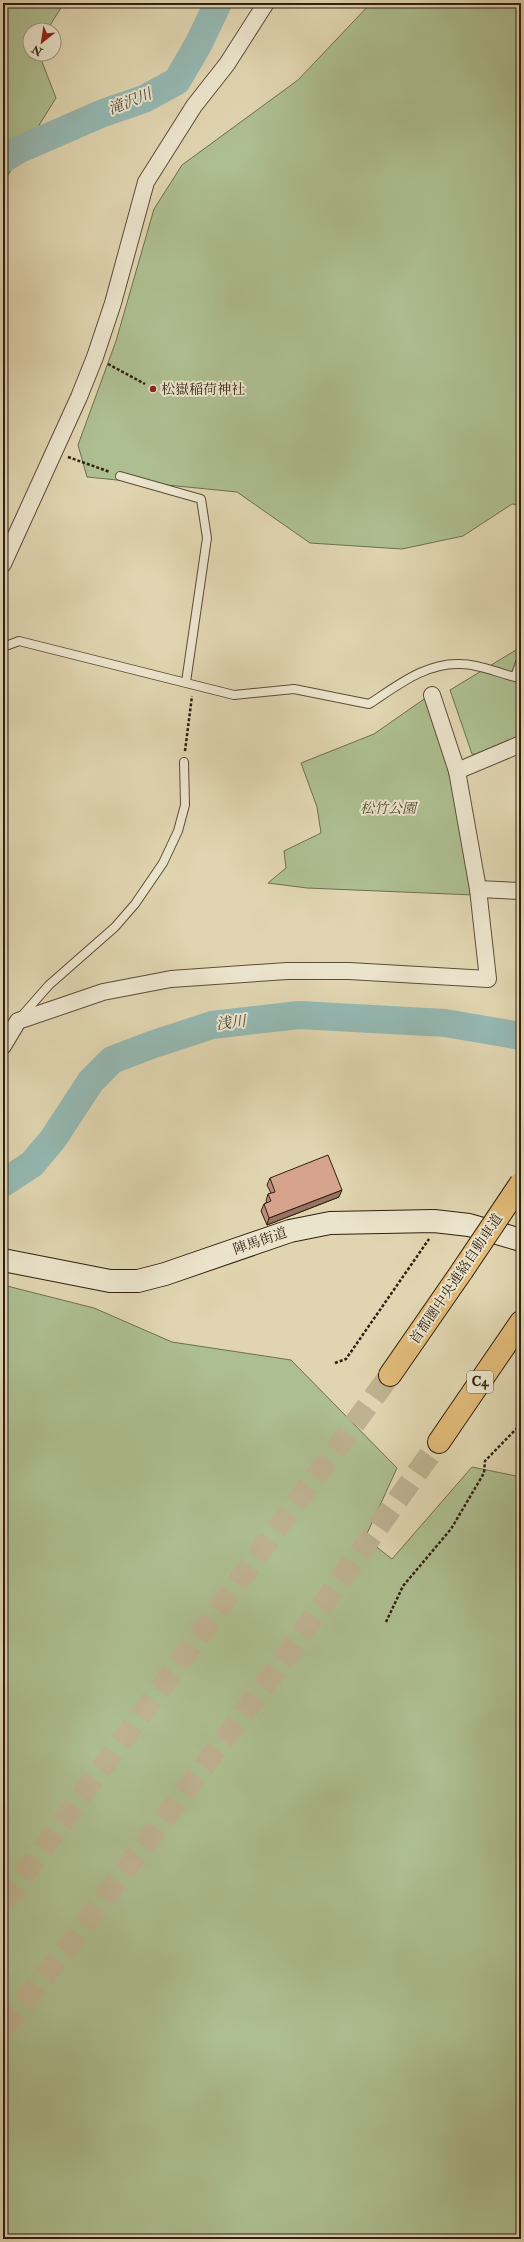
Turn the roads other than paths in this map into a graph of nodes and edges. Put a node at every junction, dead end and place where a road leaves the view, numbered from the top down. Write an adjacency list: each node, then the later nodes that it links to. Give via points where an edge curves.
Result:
1 (266, 3): 3 (street, via 227,64 194,106 146,182 114,303 85,384)
2 (120, 476): 6 (lane, via 200,499 207,538)
3 (3, 564)
4 (3, 648): 6 (lane, via 19,641)
5 (521, 660): 6 (lane, via 515,677 462,664 438,665 426,669 369,704 294,689 234,695)
6 (190, 683)
7 (432, 695): 10 (street)
8 (521, 744): 10 (street)
9 (184, 762): 13 (lane, via 184,805 178,831 163,863 120,921 49,985)
10 (457, 770): 11 (street)
11 (478, 889): 12 (street); 13 (street, via 488,979 349,971 287,971 171,978 102,992)
12 (521, 891)
13 (18, 1021): 14 (street)
14 (3, 1046)
15 (521, 1183): 19 (highway, 首都圏中央連絡自動車道, bridge)
16 (521, 1240): 17 (main road, 陣馬街道, via 469,1225 434,1221 351,1221 311,1225 138,1281 110,1281)
17 (3, 1260)
18 (521, 1322): 20 (highway, C4)
19 (390, 1375)
20 (439, 1442)

